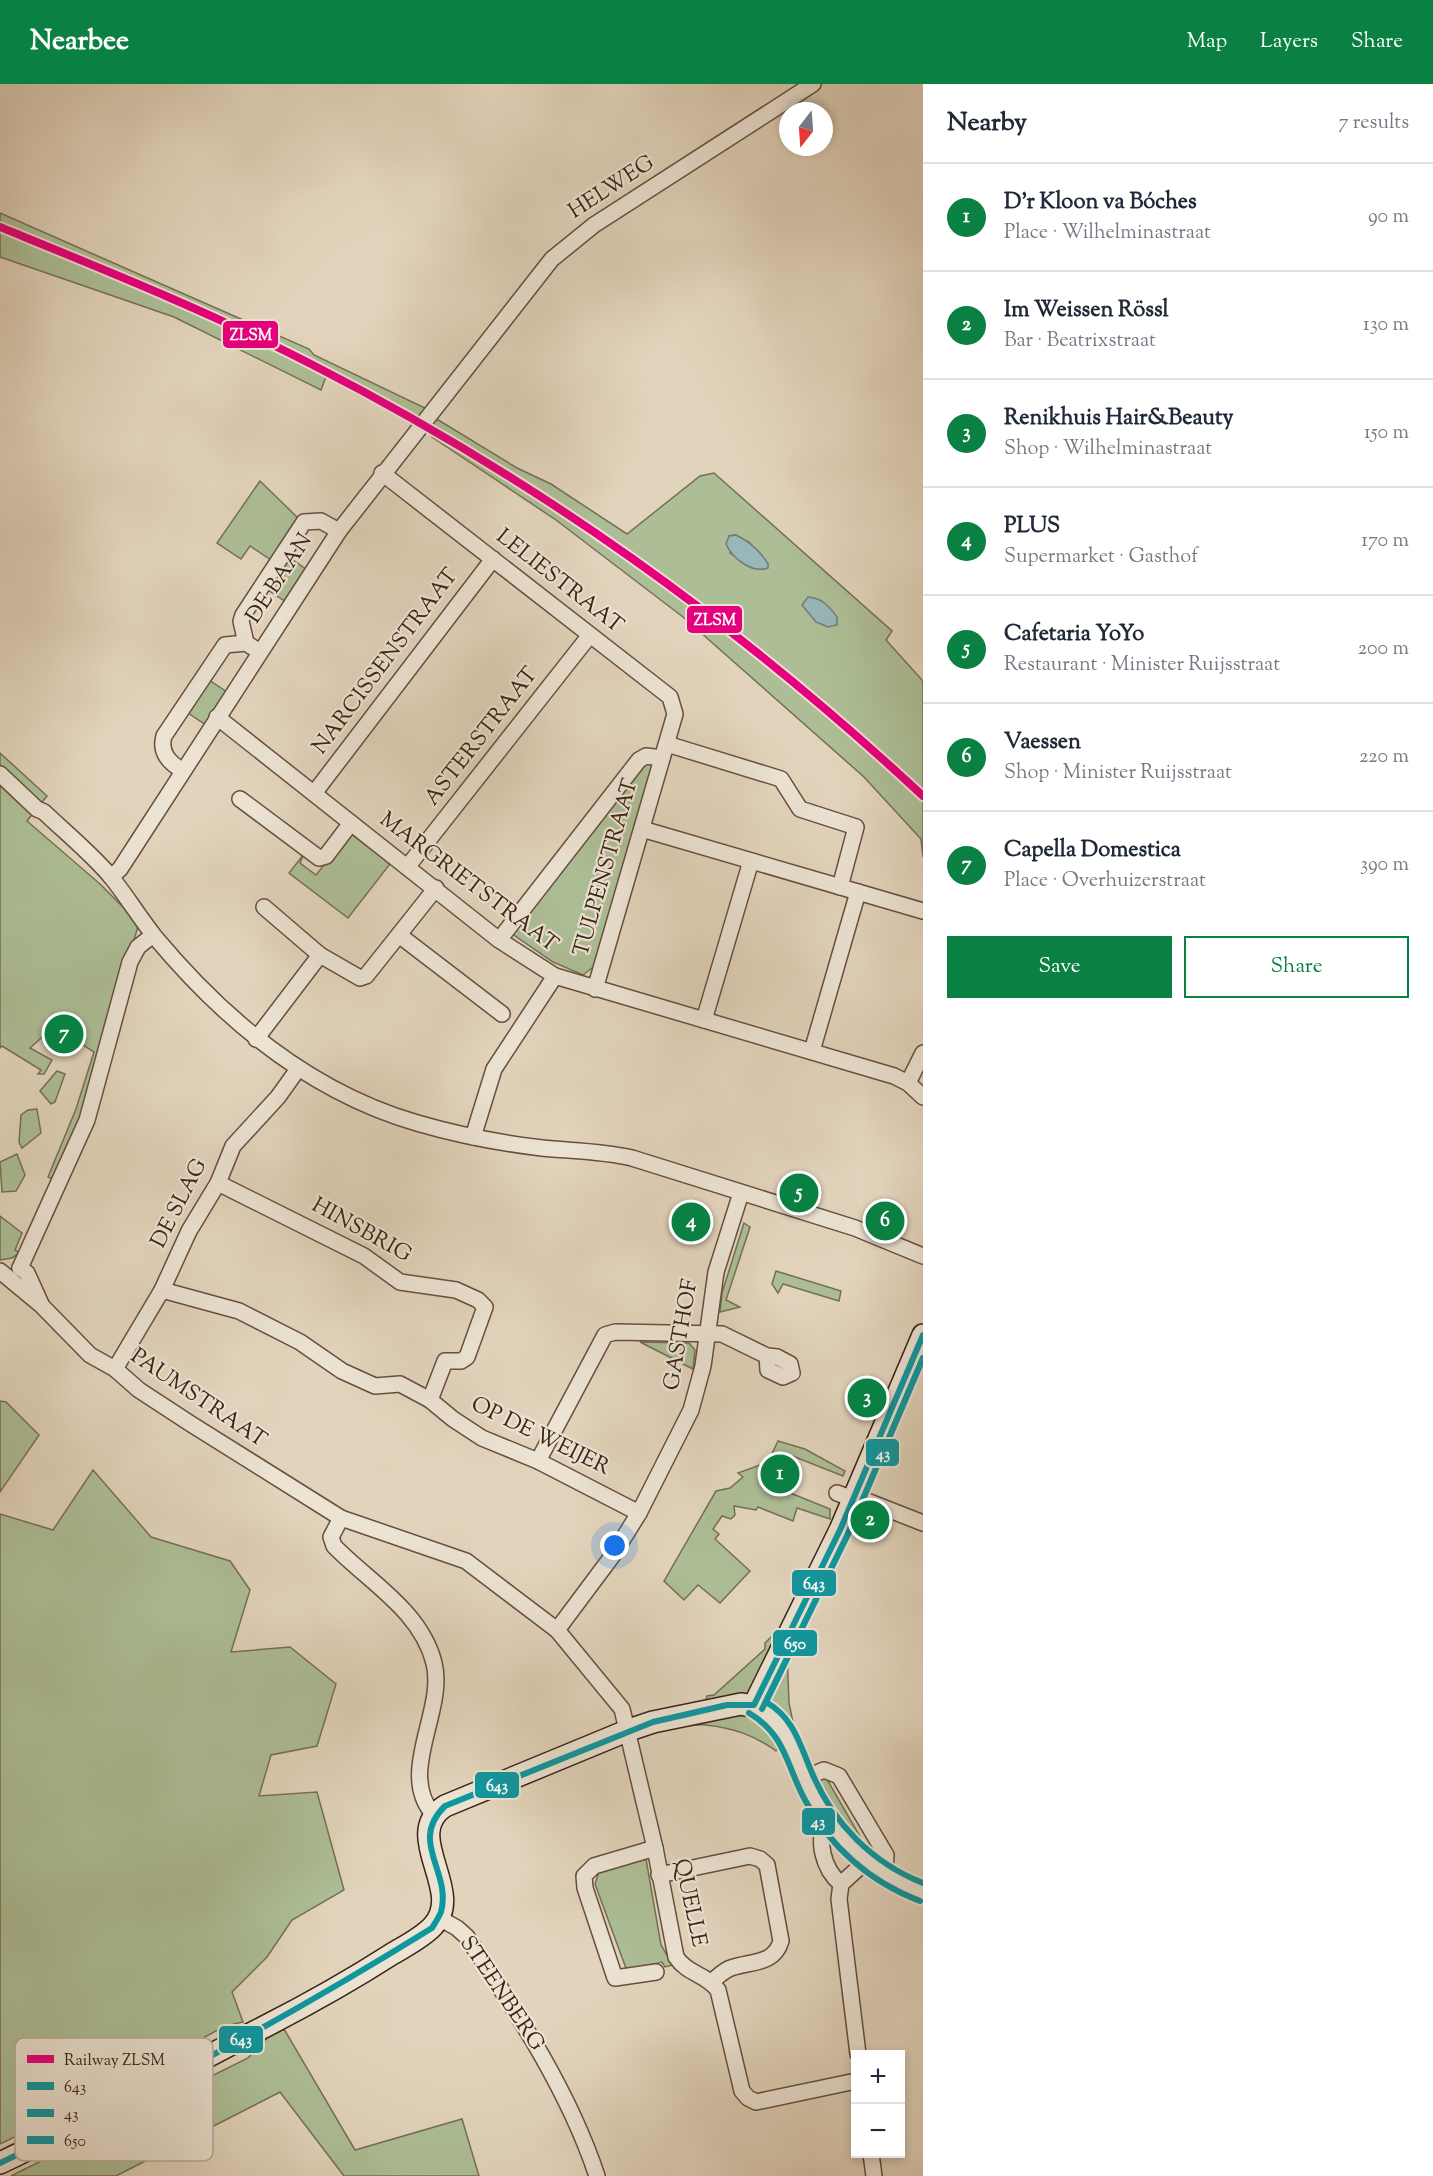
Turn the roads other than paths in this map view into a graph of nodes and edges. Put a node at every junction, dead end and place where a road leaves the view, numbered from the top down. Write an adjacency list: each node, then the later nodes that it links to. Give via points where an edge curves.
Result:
1 (813, 84): 2 (street, HELWEG, via 566,246)
2 (468, 367): 3 (street, DE BAAN)
3 (382, 473): 4 (street, DE BAAN); 5 (street, LELIESTRAAT)
4 (339, 531): 7 (street, DE BAAN, via 321,521 304,522 243,615); 8 (street, DE BAAN)
5 (493, 559): 6 (street, LELIESTRAAT); 13 (street, NARCISSENSTRAAT)
6 (590, 635): 10 (street, LELIESTRAAT, via 670,697 675,714); 18 (street, ASTERSTRAAT)
7 (246, 643): 8 (street, DE BAAN); 11 (street, DE BAAN, via 225,645 164,736 166,757)
8 (260, 652): 9 (street, DE BAAN)
9 (217, 717): 11 (street, DE BAAN); 13 (street, MARGRIETSTRAAT)
10 (664, 751): 16 (street, TULPENSTRAAT); 20 (street, via 782,779 800,809 856,827); 27 (street, TULPENSTRAAT, via 639,760)
11 (183, 771): 19 (street, DE BAAN)
12 (0, 774): 19 (street)
13 (315, 792): 15 (street, MARGRIETSTRAAT)
14 (240, 799): 15 (street, via 319,858 326,856)
15 (351, 823): 18 (street, MARGRIETSTRAAT)
16 (642, 829): 17 (street); 30 (street, TULPENSTRAAT)
17 (751, 861): 20 (street); 32 (street)
18 (408, 866): 21 (street, MARGRIETSTRAAT)
19 (111, 877): 25 (street)
20 (840, 887): 22 (street)
21 (436, 888): 26 (street); 27 (street, MARGRIETSTRAAT)
22 (858, 892): 24 (street); 34 (street)
23 (264, 907): 28 (street)
24 (923, 911)
25 (153, 935): 33 (street, via 195,984); 43 (street, via 138,947 130,962 87,1120)
26 (399, 935): 28 (street, via 366,976 360,978); 31 (street)
27 (499, 940): 29 (street, MARGRIETSTRAAT)
28 (320, 955): 33 (street)
29 (555, 976): 30 (street, MARGRIETSTRAAT); 39 (street, via 494,1069)
30 (596, 989): 32 (street, MARGRIETSTRAAT)
31 (502, 1014)
32 (704, 1020): 34 (street, MARGRIETSTRAAT)
33 (256, 1039): 36 (street)
34 (812, 1051): 37 (street, MARGRIETSTRAAT)
35 (923, 1053): 37 (street)
36 (298, 1069): 39 (street, via 389,1113); 40 (street, DE SLAG, via 233,1146)
37 (908, 1083): 38 (street, MARGRIETSTRAAT)
38 (923, 1097)
39 (473, 1137): 41 (street, via 542,1148 605,1152)
40 (218, 1183): 45 (street, DE SLAG, via 189,1231); 51 (street, HINSBRIG, via 364,1256 400,1282 456,1290 485,1307 466,1357 445,1361)
41 (741, 1193): 42 (street, via 855,1228); 47 (street, GASTHOF, via 716,1272)
42 (923, 1256)
43 (20, 1268): 44 (street); 46 (street, PAUMSTRAAT, via 27,1274)
44 (0, 1270): 46 (street, PAUMSTRAAT)
45 (162, 1290): 50 (street, DE SLAG); 51 (street, OP DE WEIJER, via 238,1311 300,1341 342,1371 375,1386 400,1384)
46 (41, 1305): 50 (street, PAUMSTRAAT, via 79,1345)
47 (707, 1334): 49 (street, via 728,1336); 52 (street, via 605,1335); 54 (street, GASTHOF, via 691,1410)
48 (920, 1349): 53 (street)
49 (767, 1356)
50 (115, 1369): 55 (street, PAUMSTRAAT, via 148,1396)
51 (430, 1400): 52 (street, OP DE WEIJER, via 482,1438)
52 (538, 1461): 54 (street, OP DE WEIJER)
53 (848, 1496): 56 (street); 58 (street)
54 (639, 1512): 57 (street, GASTHOF, via 613,1555)
55 (341, 1518): 57 (street, PAUMSTRAAT, via 466,1562); 61 (street, via 331,1537 334,1546 387,1592 421,1632 434,1662 436,1679 421,1786 424,1803)
56 (923, 1523)
57 (557, 1630): 59 (street, QUELLE, via 622,1709)
58 (754, 1705): 59 (street, via 727,1705); 60 (street, via 785,1728)
59 (629, 1730): 61 (street); 63 (street, QUELLE)
60 (805, 1778): 62 (street); 66 (street, via 824,1770 839,1776 885,1855)
61 (433, 1814): 69 (street, STEENBERG, via 428,1832 444,1902)
62 (829, 1820): 64 (street); 67 (street, via 821,1843 831,1876)
63 (655, 1848): 65 (street, QUELLE); 70 (street, via 594,1866 584,1876 615,1978)
64 (865, 1862): 66 (street); 67 (street)
65 (659, 1875): 71 (street, QUELLE, via 676,1957 690,1971); 71 (street, via 750,1856 767,1865 781,1941 778,1952 766,1960 728,1968)
66 (885, 1875): 68 (street)
67 (841, 1884): 72 (street, via 839,1899)
68 (923, 1893)
69 (440, 1918): 73 (street, via 417,1938 322,1996); 78 (street, STEENBERG, via 466,1937 528,2030 577,2122)
70 (656, 1972)
71 (712, 1982): 74 (street, via 718,1990 742,2091 748,2098 756,2102)
72 (857, 2050)
73 (213, 2054)
74 (851, 2082)
75 (15, 2156): 77 (street)
76 (872, 2158): 79 (street)
77 (0, 2163)
78 (597, 2176)
79 (874, 2176)

